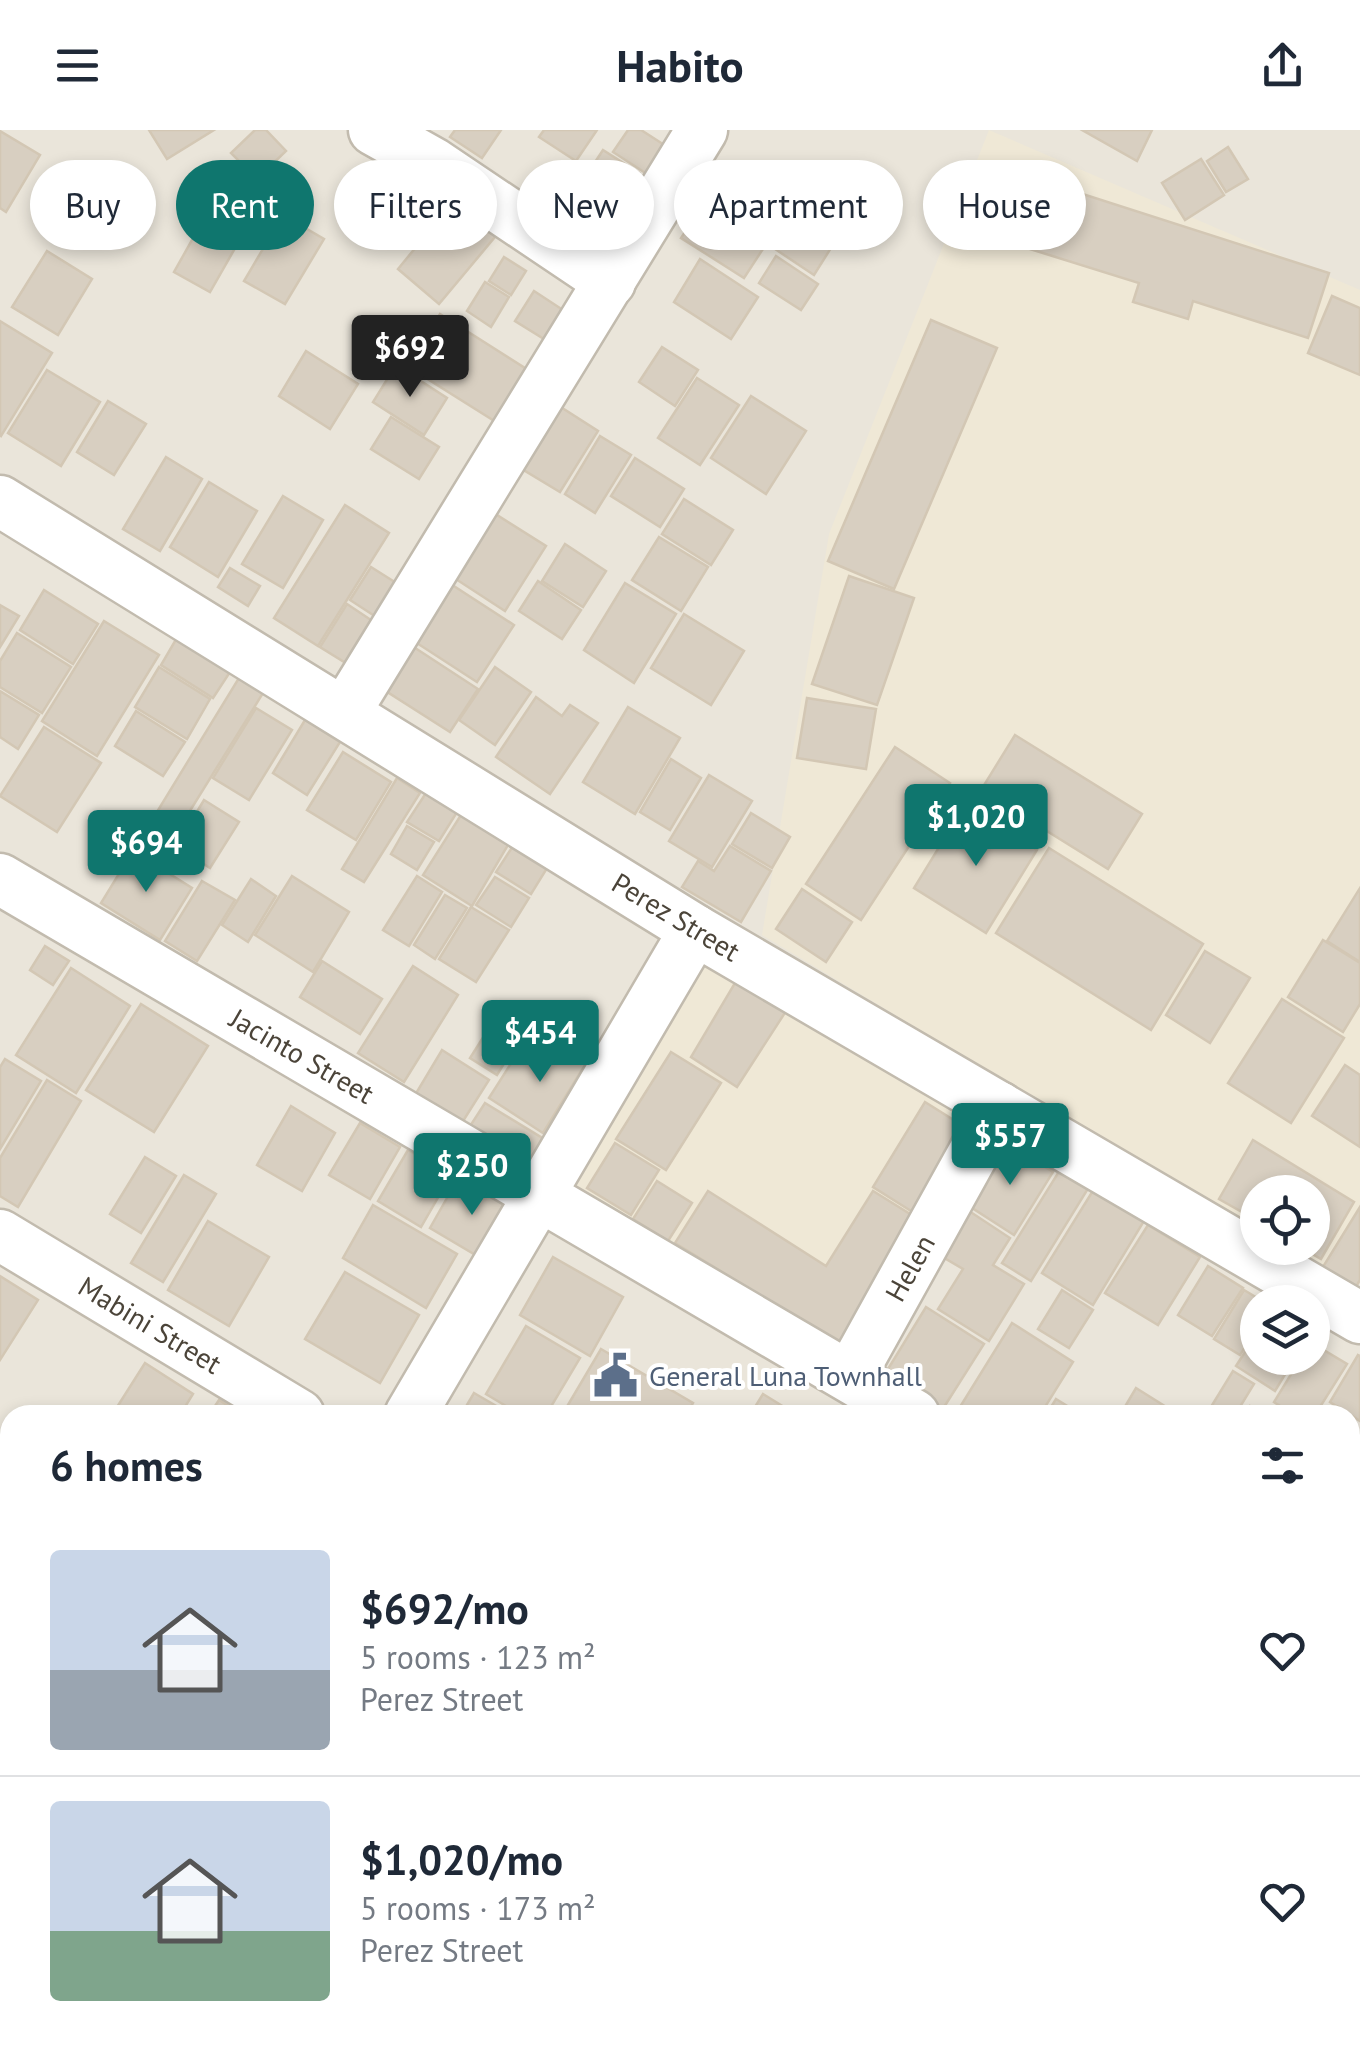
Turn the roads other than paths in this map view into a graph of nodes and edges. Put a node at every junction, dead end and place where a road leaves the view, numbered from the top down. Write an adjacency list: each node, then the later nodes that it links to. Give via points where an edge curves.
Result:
1 (374, 130): 3 (street)
2 (702, 130): 3 (street)
3 (610, 282): 5 (street)
4 (0, 501): 5 (street, Perez Street)
5 (345, 712): 7 (street, Perez Street)
6 (0, 879): 9 (street, Jacinto Street)
7 (695, 930): 8 (street, Perez Street); 9 (street)
8 (999, 1107): 11 (street, Perez Street); 12 (street, Helen)
9 (542, 1194): 12 (street, Jacinto Street); 14 (street)
10 (0, 1235): 13 (street, Mabini Street)
11 (1360, 1318)
12 (850, 1376): 15 (street, Jacinto Street)
13 (282, 1405)
14 (416, 1405)
15 (898, 1405)

